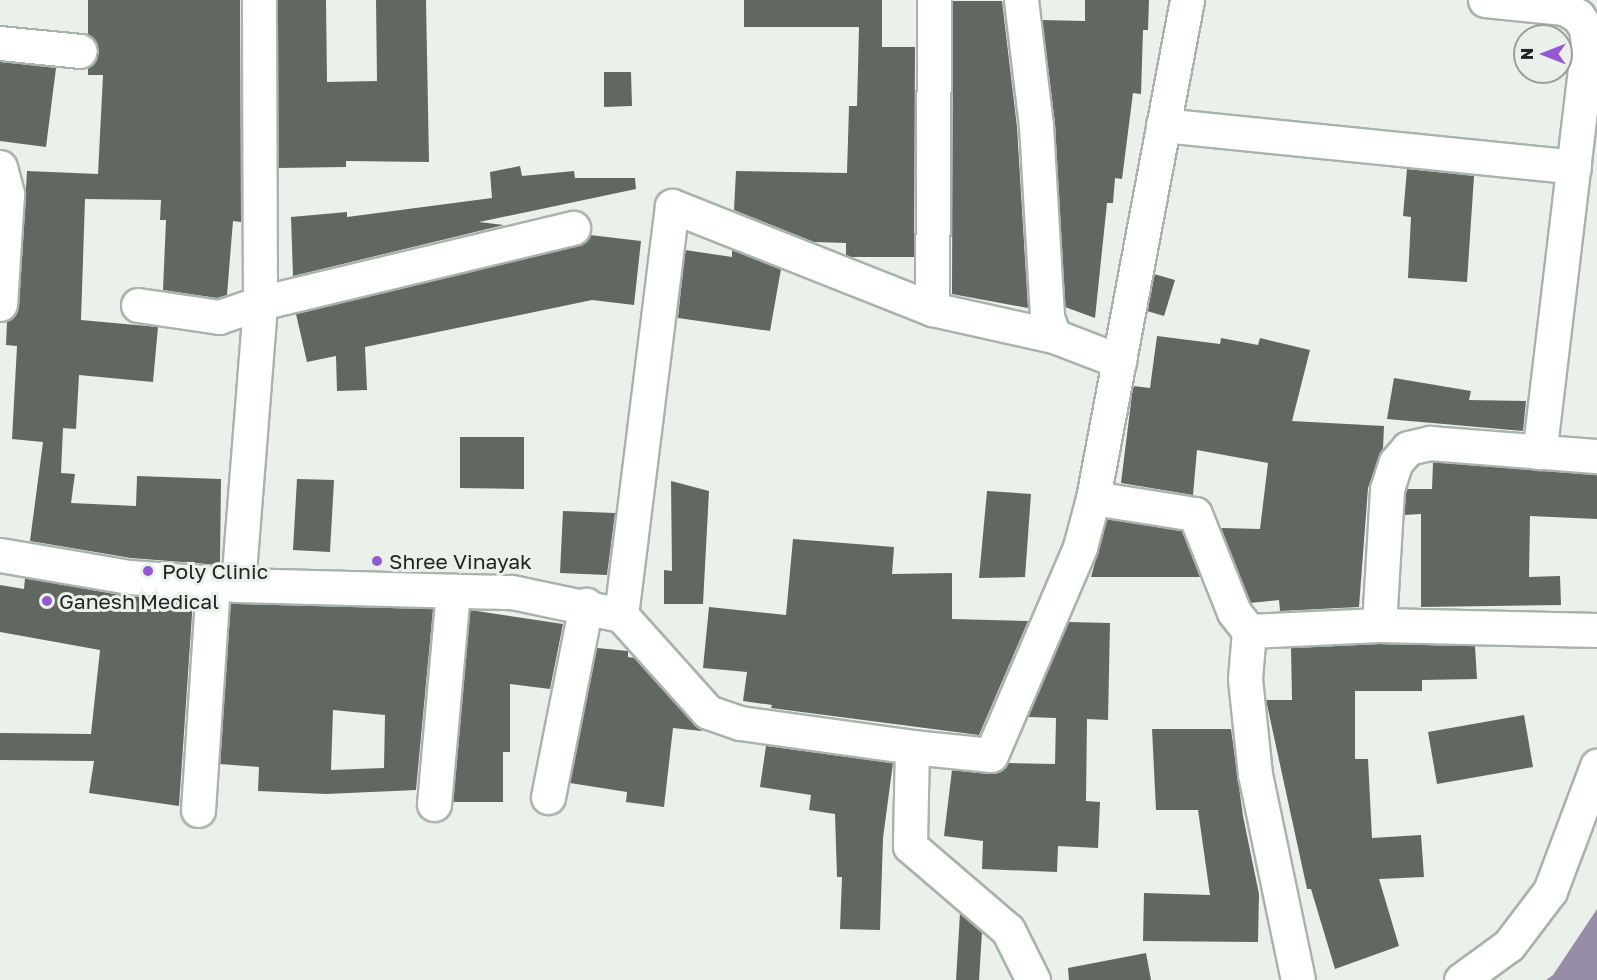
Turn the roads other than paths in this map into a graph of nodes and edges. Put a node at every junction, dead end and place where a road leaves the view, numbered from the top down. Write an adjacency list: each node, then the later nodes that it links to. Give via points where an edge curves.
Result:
1 (259, 0): 12 (street)
2 (934, 0): 15 (street)
3 (1021, 0): 16 (street, via 1036,125 1047,318)
4 (1187, 0): 8 (street)
5 (1485, 0): 9 (street, via 1564,8 1578,16 1586,28 1588,44)
6 (0, 43): 7 (street)
7 (80, 51)
8 (1163, 125): 9 (street); 17 (street)
9 (1574, 166): 18 (street)
10 (0, 167): 13 (street, via 7,194)
11 (573, 228): 12 (street)
12 (260, 303): 14 (street, via 219,317); 22 (street)
13 (0, 304)
14 (138, 305)
15 (932, 309): 16 (street); 25 (street, via 672,206)
16 (1054, 336): 17 (street)
17 (1119, 361): 20 (street)
18 (1539, 452): 19 (street); 26 (street, via 1430,444 1408,448 1396,462 1387,489)
19 (1597, 456)
20 (1093, 498): 28 (street, via 1195,514 1234,612); 29 (street, via 1080,547 991,755)
21 (0, 555): 22 (street, via 129,577)
22 (226, 584): 23 (street); 33 (street)
23 (453, 591): 24 (street, via 512,592); 32 (street)
24 (586, 605): 25 (street); 31 (street)
25 (621, 615): 29 (street, via 708,712 740,723)
26 (1379, 625): 27 (street); 28 (street)
27 (1597, 630)
28 (1250, 631): 35 (street, via 1245,672 1255,774)
29 (912, 747): 34 (street, via 910,846 1008,930)
30 (1597, 766): 36 (street, via 1551,891 1509,945)
31 (548, 797)
32 (434, 804)
33 (198, 810)
34 (1033, 980)
35 (1298, 980)
36 (1461, 980)

